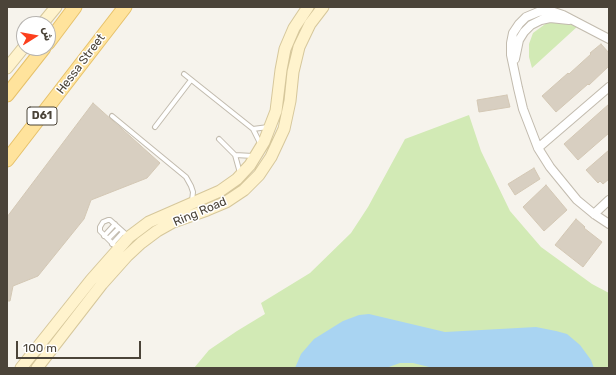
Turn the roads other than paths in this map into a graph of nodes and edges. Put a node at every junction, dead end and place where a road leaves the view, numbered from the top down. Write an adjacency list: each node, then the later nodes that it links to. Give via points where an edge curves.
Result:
1 (56, 7): 6 (street)
2 (74, 7): 7 (main road)
3 (125, 7): 24 (main road, Hessa Street / D61)
4 (308, 7): 17 (street, Ring Road, via 294,28 286,49 276,111)
5 (323, 7): 36 (street, Ring Road, via 310,24 299,47 284,129 259,175 244,190 226,202 173,222 141,243 102,284)
6 (49, 16)
7 (56, 32)
8 (609, 39): 21 (street, via 574,20 550,18 531,25 524,32 516,49 514,67 523,109)
9 (17, 56): 11 (street)
10 (38, 56): 15 (main road)
11 (7, 68)
12 (184, 74): 13 (lane)
13 (191, 80): 18 (lane); 19 (lane)
14 (609, 87): 21 (street)
15 (7, 94)
16 (112, 116): 27 (lane, via 186,177 193,192)
17 (271, 126): 19 (lane); 22 (street, Ring Road)
18 (156, 127)
19 (253, 129): 22 (lane, via 257,134)
20 (219, 139): 23 (lane)
21 (538, 148): 28 (street, via 563,184)
22 (259, 152): 23 (lane); 25 (street, Ring Road)
23 (235, 155): 25 (lane)
24 (7, 160)
25 (240, 176): 27 (street, Ring Road, via 220,191)
26 (609, 200): 28 (street)
27 (191, 204): 31 (street, Ring Road)
28 (594, 214): 29 (street)
29 (609, 224)
30 (117, 226): 31 (lane); 32 (lane); 32 (lane, via 108,220 103,222 99,229); 33 (lane)
31 (126, 234): 34 (street, Ring Road)
32 (104, 236): 33 (lane)
33 (108, 240): 34 (lane)
34 (115, 246): 35 (street, Ring Road)
35 (21, 368)
36 (37, 368)

